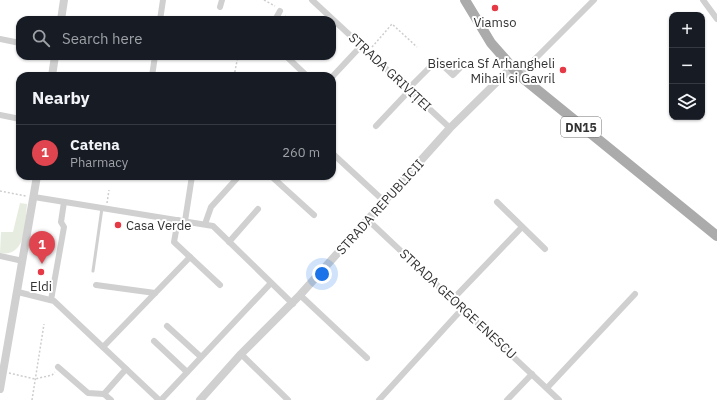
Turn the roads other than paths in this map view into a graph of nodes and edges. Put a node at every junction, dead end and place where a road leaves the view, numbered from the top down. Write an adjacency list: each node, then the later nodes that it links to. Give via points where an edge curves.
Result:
1 (64, 0): 10 (street)
2 (163, 0): 11 (street)
3 (222, 0): 8 (street)
4 (312, 0): 13 (street, STRADA GRIVIȚEI)
5 (465, 0): 23 (main road, DN15, via 482,30)
6 (594, 0): 28 (street)
7 (704, 0): 14 (street)
8 (220, 7)
9 (280, 11): 12 (street)
10 (62, 16)
11 (161, 16)
12 (277, 16)
13 (329, 16)
14 (717, 19)
15 (336, 23): 18 (street, STRADA GRIVIȚEI)
16 (0, 39): 17 (street)
17 (16, 42)
18 (361, 46): 27 (street); 29 (street, STRADA GRIVIȚEI)
19 (54, 60): 24 (street)
20 (154, 60): 25 (street)
21 (291, 60): 26 (street)
22 (462, 66): 29 (street, via 453,75 437,60)
23 (511, 68): 28 (main road, DN15); 33 (street, STRADA REPUBLICII)
24 (53, 72)
25 (153, 72)
26 (303, 72)
27 (336, 73)
28 (519, 75): 51 (main road, DN15)
29 (408, 90): 32 (street); 33 (street, STRADA GRIVIȚEI)
30 (0, 115): 31 (street)
31 (16, 118)
32 (376, 126)
33 (450, 128): 41 (street, STRADA REPUBLICII)
34 (336, 157): 41 (street)
35 (36, 180): 39 (street)
36 (191, 180): 48 (street)
37 (236, 180): 49 (street, via 211,207)
38 (276, 180): 45 (street)
39 (34, 197): 40 (street); 56 (street)
40 (64, 202): 43 (street); 66 (street, via 61,222 64,227)
41 (385, 202): 47 (street, STRADA REPUBLICII)
42 (497, 202): 50 (street)
43 (104, 208): 46 (street); 57 (lane)
44 (258, 209): 52 (street)
45 (314, 214)
46 (178, 220): 48 (street); 55 (street, via 174,242)
47 (368, 220): 64 (street, STRADA REPUBLICII); 65 (street, STRADA GEORGE ENESCU)
48 (185, 221): 49 (street)
49 (205, 224): 52 (street, via 213,226)
50 (522, 227): 53 (street); 65 (street)
51 (717, 236)
52 (229, 242): 58 (street)
53 (545, 249)
54 (0, 256): 56 (street)
55 (190, 257): 60 (street); 62 (street)
56 (24, 261): 61 (street)
57 (93, 271)
58 (271, 283): 67 (street); 73 (street)
59 (96, 285): 62 (street)
60 (220, 285)
61 (18, 292): 66 (street); 80 (street)
62 (155, 293): 71 (street)
63 (635, 294): 79 (street)
64 (300, 296): 67 (street, STRADA REPUBLICII); 74 (street)
65 (453, 299): 68 (street, STRADA GEORGE ENESCU)
66 (51, 300): 71 (street)
67 (293, 304): 72 (street, STRADA REPUBLICII)
68 (464, 308): 78 (street, STRADA GEORGE ENESCU); 86 (street)
69 (167, 326): 73 (street)
70 (154, 341): 77 (street)
71 (103, 347): 76 (street)
72 (241, 354): 84 (street, STRADA REPUBLICII); 85 (street)
73 (201, 357): 77 (street)
74 (367, 358)
75 (58, 367): 81 (street, via 88,393)
76 (126, 369): 81 (street); 83 (street)
77 (187, 372): 83 (street)
78 (532, 374): 79 (street, STRADA GEORGE ENESCU); 87 (street)
79 (547, 388): 88 (street, STRADA GEORGE ENESCU)
80 (0, 389)
81 (104, 394): 82 (street)
82 (110, 400)
83 (160, 400)
84 (200, 400)
85 (288, 400)
86 (379, 400)
87 (507, 400)
88 (559, 400)

